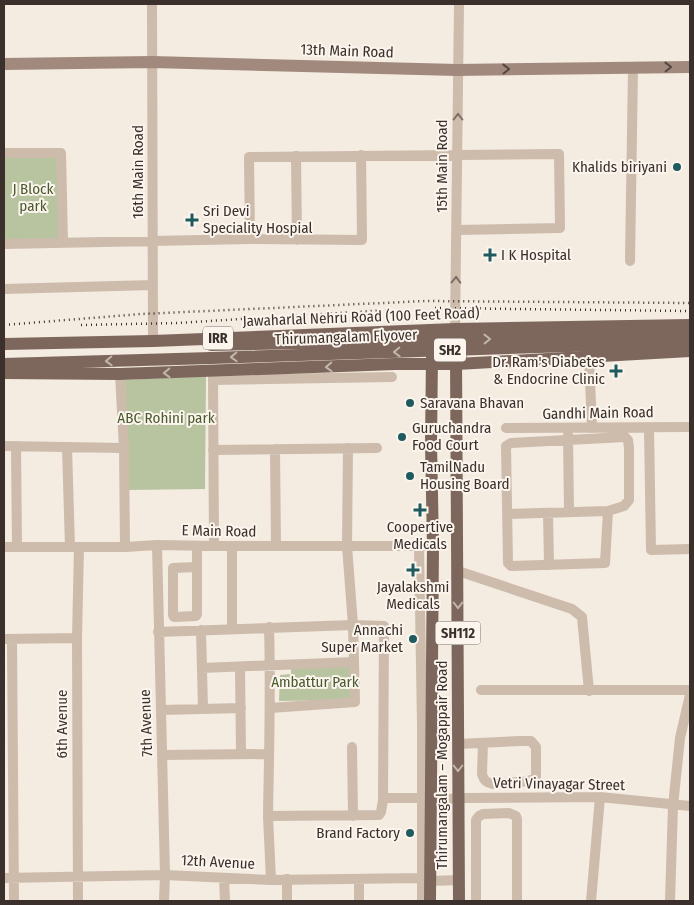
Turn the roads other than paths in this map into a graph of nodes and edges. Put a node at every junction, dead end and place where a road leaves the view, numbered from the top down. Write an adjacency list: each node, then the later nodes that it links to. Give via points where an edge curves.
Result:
1 (152, 4): 3 (street, 16th Main Road)
2 (459, 4): 7 (street, 15th Main Road)
3 (152, 62): 4 (street, 13th Main Road); 7 (street, 13th Main Road); 15 (street, 16th Main Road)
4 (4, 64)
5 (690, 67): 6 (street, 13th Main Road, one-way to 5)
6 (633, 68): 7 (street, 13th Main Road, one-way to 6); 18 (street)
7 (457, 70): 9 (street, 15th Main Road, one-way to 7)
8 (4, 153): 16 (street, via 61,153)
9 (458, 154): 10 (street); 12 (street, 15th Main Road); 12 (street, via 559,154 560,228)
10 (360, 155): 11 (street); 14 (street, via 362,240)
11 (296, 156): 13 (street, via 249,157); 14 (street)
12 (458, 230): 22 (street, 15th Main Road, one-way to 12)
13 (250, 239): 14 (street); 15 (street)
14 (297, 240)
15 (153, 241): 16 (street); 19 (street, 16th Main Road)
16 (63, 242): 17 (street)
17 (4, 244)
18 (630, 261)
19 (153, 285): 20 (street); 26 (street, 16th Main Road)
20 (4, 289)
21 (690, 325): 22 (main road, Jawaharlal Nehru Road (100 Feet Road) / IRR)
22 (455, 329): 23 (main road, Jawaharlal Nehru Road (100 Feet Road) / IRR); 34 (main road, Thirumangalam – Mogappair Road / SH112)
23 (432, 330): 24 (main road, Jawaharlal Nehru Road (100 Feet Road) / IRR); 36 (main road, Thirumangalam – Mogappair Road / SH112)
24 (360, 333): 26 (main road, Jawaharlal Nehru Road (100 Feet Road) / IRR); 35 (main road)
25 (690, 334): 31 (main road, Thirumangalam Flyover / SH2, one-way to 25, bridge)
26 (153, 341): 28 (main road, Jawaharlal Nehru Road (100 Feet Road) / IRR)
27 (690, 342): 31 (main road, Thirumangalam Flyover / SH2, one-way to 31, bridge)
28 (4, 344)
29 (4, 351): 31 (main road, Thirumangalam Flyover / SH2)
30 (690, 351): 32 (main road, IRR)
31 (211, 352): 33 (main road, Thirumangalam Flyover / SH2, one-way to 33)
32 (589, 356): 34 (main road, IRR); 43 (street)
33 (4, 364)
34 (457, 364): 36 (main road, IRR); 74 (main road, Thirumangalam – Mogappair Road / SH112)
35 (360, 365): 36 (main road, IRR); 39 (main road, IRR, one-way to 39)
36 (432, 365): 66 (main road, Thirumangalam – Mogappair Road / SH112)
37 (4, 373): 38 (main road, IRR)
38 (120, 374): 39 (main road, IRR, one-way to 38); 50 (street)
39 (213, 376): 40 (street); 54 (street)
40 (392, 377)
41 (690, 427): 44 (street, Gandhi Main Road)
42 (506, 428): 45 (street, Gandhi Main Road)
43 (592, 428): 44 (street, Gandhi Main Road); 45 (street, Gandhi Main Road)
44 (649, 428): 71 (street, via 651,550)
45 (568, 429): 46 (street)
46 (568, 440): 55 (street, via 625,437 628,440 629,500 624,506); 57 (street); 58 (street, via 511,442 506,446)
47 (4, 446): 48 (street)
48 (16, 446): 49 (street); 68 (street)
49 (68, 447): 50 (street); 69 (street, 6th Avenue)
50 (124, 448): 70 (street)
51 (348, 448): 52 (street); 53 (street); 65 (street)
52 (377, 448)
53 (275, 449): 54 (street); 64 (street)
54 (213, 450): 62 (street)
55 (608, 511): 57 (street); 72 (street, via 605,563)
56 (548, 512): 57 (street); 58 (street); 72 (street)
57 (569, 512)
58 (507, 514): 72 (street, via 510,566)
59 (157, 544): 61 (street, E Main Road); 70 (street, E Main Road); 75 (street, 7th Avenue)
60 (419, 545): 65 (street, E Main Road); 66 (street, E Main Road); 109 (street)
61 (196, 546): 62 (street, E Main Road); 73 (street)
62 (214, 546): 63 (street, E Main Road)
63 (232, 546): 64 (street, E Main Road); 79 (street)
64 (276, 546): 65 (street, E Main Road)
65 (347, 546): 77 (street)
66 (433, 546): 109 (main road, Thirumangalam – Mogappair Road / SH112)
67 (4, 547): 68 (street, E Main Road)
68 (17, 547): 69 (street, E Main Road)
69 (75, 547): 70 (street, E Main Road); 82 (street, 6th Avenue)
70 (125, 547)
71 (690, 549)
72 (549, 565)
73 (197, 566): 76 (street, via 173,568); 76 (street, via 196,616 174,617)
74 (458, 571): 90 (street, via 579,613); 98 (main road, Thirumangalam – Mogappair Road / SH112, one-way to 98)
75 (158, 607): 76 (street); 81 (street, 7th Avenue)
76 (172, 607)
77 (353, 625): 78 (street); 84 (street); 106 (street, via 380,624 385,628)
78 (269, 627): 79 (street); 86 (street)
79 (232, 629): 80 (street)
80 (201, 630): 81 (street); 87 (street)
81 (158, 632): 95 (street, 7th Avenue)
82 (77, 638): 83 (street); 116 (street, 6th Avenue)
83 (8, 639): 117 (street)
84 (354, 662): 86 (street); 93 (street, via 355,702)
85 (240, 667): 86 (street); 87 (street); 92 (street)
86 (271, 667): 93 (street)
87 (202, 668): 94 (street)
88 (481, 690): 90 (street)
89 (690, 690): 90 (street)
90 (589, 691)
91 (690, 695): 96 (street)
92 (241, 708): 94 (street); 100 (street)
93 (270, 708): 101 (street)
94 (203, 709): 95 (street)
95 (161, 710): 102 (street, 7th Avenue)
96 (686, 731): 110 (street)
97 (483, 743): 98 (street); 103 (street, via 484,779 493,784); 103 (street, via 531,741 536,747 536,777)
98 (458, 744): 107 (main road, Thirumangalam – Mogappair Road / SH112, one-way to 107)
99 (352, 747): 114 (street)
100 (241, 754): 101 (street); 102 (street)
101 (269, 754): 113 (street)
102 (162, 756): 115 (street, 7th Avenue)
103 (520, 782): 104 (street)
104 (519, 797): 105 (street, Vetri Vinayagar Street); 108 (street, Vetri Vinayagar Street)
105 (600, 797): 110 (street, Vetri Vinayagar Street); 135 (street)
106 (383, 798): 109 (street, Vetri Vinayagar Street); 114 (street, via 378,815)
107 (458, 798): 108 (street, Vetri Vinayagar Street); 109 (street, Vetri Vinayagar Street); 123 (main road, Thirumangalam – Mogappair Road / SH112)
108 (483, 798): 112 (street)
109 (426, 799): 122 (main road, Thirumangalam – Mogappair Road / SH112)
110 (673, 806): 111 (street, Vetri Vinayagar Street); 136 (street)
111 (690, 806)
112 (483, 814): 133 (street, via 476,820); 134 (street, via 509,813 516,816)
113 (268, 816): 114 (street); 121 (street)
114 (353, 816)
115 (165, 875): 116 (street, 12th Avenue); 118 (street, 12th Avenue); 126 (street, 7th Avenue)
116 (78, 877): 117 (street, 12th Avenue); 125 (street, 6th Avenue)
117 (9, 878): 124 (street)
118 (224, 878): 121 (street, 12th Avenue); 127 (street)
119 (359, 878): 120 (street, 12th Avenue); 122 (street, 12th Avenue); 129 (street)
120 (287, 879): 121 (street, 12th Avenue); 128 (street)
121 (271, 880)
122 (425, 880): 123 (street, 12th Avenue); 130 (street); 131 (main road, Thirumangalam – Mogappair Road / SH112)
123 (459, 880): 132 (main road, Thirumangalam – Mogappair Road / SH112)
124 (14, 901)
125 (78, 901)
126 (164, 901)
127 (224, 901)
128 (287, 901)
129 (359, 901)
130 (422, 901)
131 (430, 901)
132 (459, 901)
133 (476, 901)
134 (517, 901)
135 (591, 901)
136 (670, 901)

